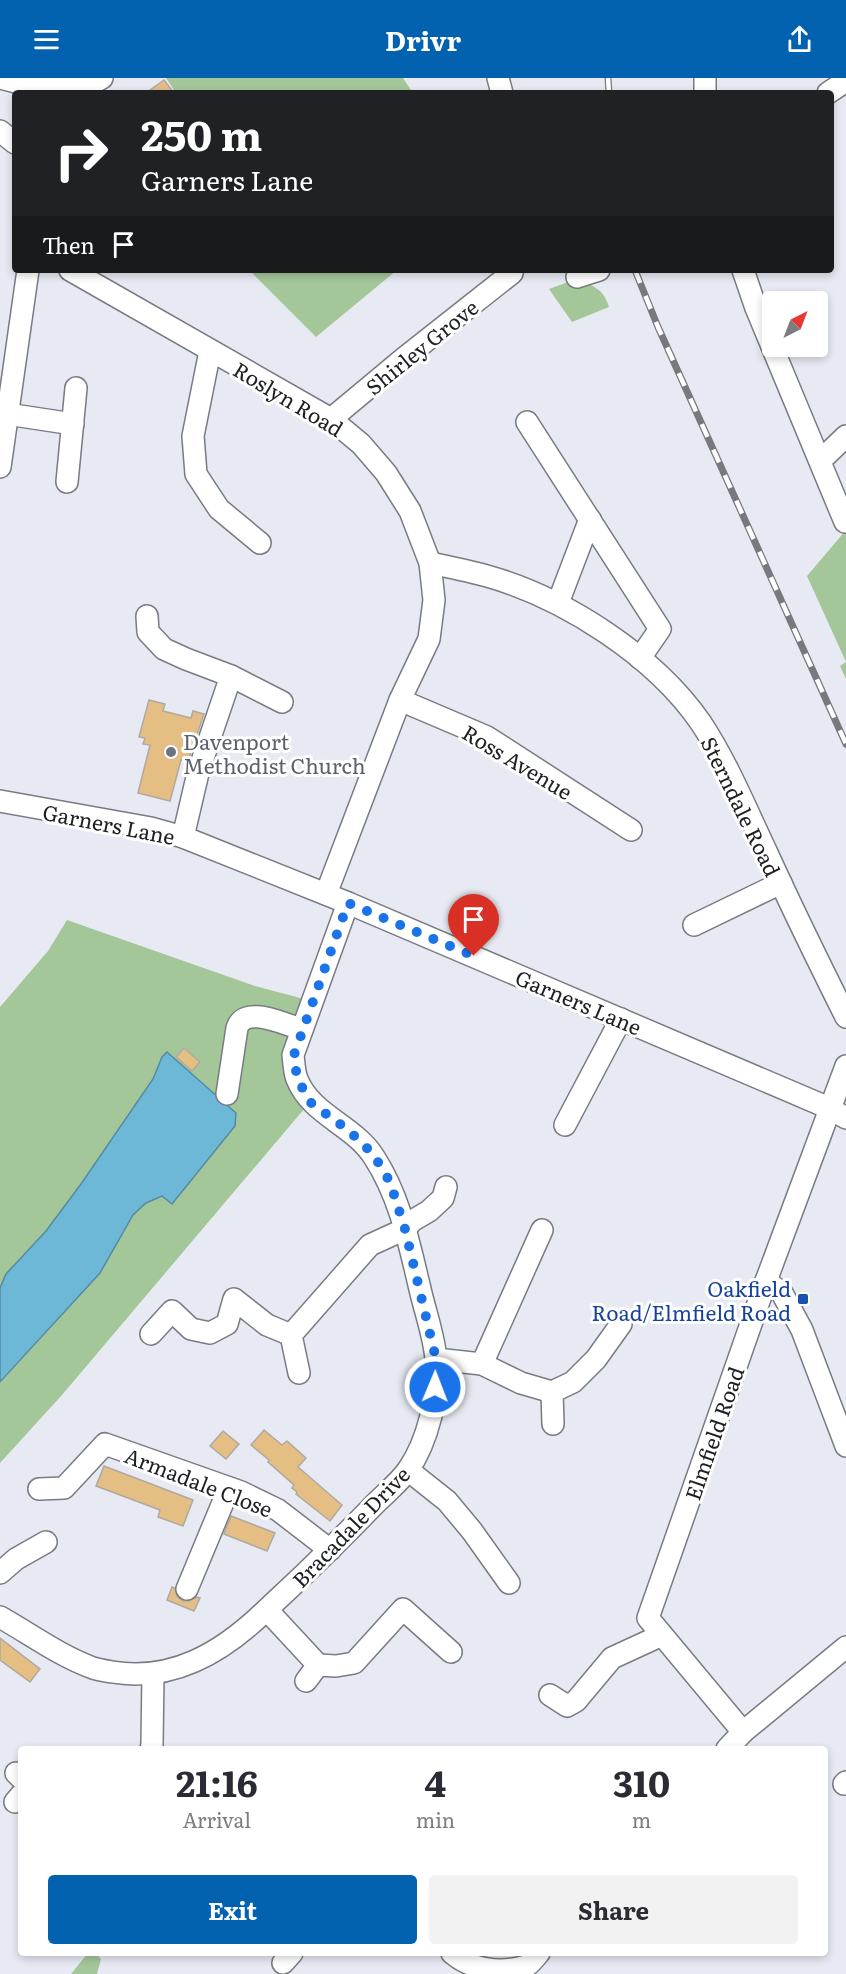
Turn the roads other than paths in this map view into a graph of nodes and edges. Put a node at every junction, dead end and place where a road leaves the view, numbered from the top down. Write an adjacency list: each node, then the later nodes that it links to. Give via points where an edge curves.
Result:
1 (1, 78): 4 (street, via 52,88)
2 (102, 78): 4 (street)
3 (846, 81): 5 (street)
4 (80, 86)
5 (832, 90)
6 (0, 131): 7 (street)
7 (12, 141)
8 (28, 273): 16 (street)
9 (75, 273): 14 (street, Roslyn Road)
10 (512, 273): 17 (street, Shirley Grove)
11 (744, 273): 21 (street)
12 (601, 276): 13 (street)
13 (577, 277)
14 (210, 351): 17 (street, Roslyn Road); 26 (street, via 193,436 196,474 219,509)
15 (76, 388): 19 (street)
16 (7, 414): 19 (street); 22 (street)
17 (331, 419): 27 (street, Roslyn Road, via 361,444 386,473 410,511)
18 (527, 422): 24 (street)
19 (73, 424): 23 (street)
20 (846, 436): 21 (street)
21 (820, 461): 25 (street)
22 (0, 467)
23 (67, 482)
24 (590, 519): 28 (street); 30 (street, via 660,629)
25 (845, 522)
26 (260, 543)
27 (430, 563): 28 (street, Sterndale Road, via 489,577); 32 (street, Roslyn Road, via 434,600 429,639)
28 (558, 603): 30 (street, Sterndale Road)
29 (147, 616): 31 (street, via 148,632 164,649)
30 (640, 658): 37 (street, Sterndale Road, via 700,722 725,763)
31 (231, 676): 33 (street); 36 (street, via 198,773)
32 (400, 700): 35 (street, Ross Avenue, via 488,737); 38 (street, Roslyn Road)
33 (282, 702)
34 (0, 801): 36 (street, Garners Lane)
35 (631, 830)
36 (183, 837): 38 (street, Garners Lane)
37 (781, 883): 40 (street); 41 (street, Sterndale Road)
38 (326, 894): 39 (street, Garners Lane)
39 (348, 903): 42 (street, Garners Lane); 43 (street, Bracadale Drive)
40 (694, 925)
41 (846, 1017)
42 (621, 1019): 46 (street, Garners Lane); 47 (street)
43 (302, 1029): 45 (street, via 257,1016 238,1023); 49 (street, Bracadale Drive, via 294,1055 297,1078 310,1102 373,1154 390,1182)
44 (846, 1066): 46 (street)
45 (227, 1094)
46 (838, 1113): 51 (street, Elmfield Road)
47 (565, 1125)
48 (446, 1187): 49 (street, via 443,1198)
49 (405, 1229): 54 (street, via 370,1245); 55 (street, Bracadale Drive)
50 (542, 1230): 56 (street)
51 (766, 1281): 60 (street, via 782,1293 802,1330); 71 (street, Elmfield Road, via 648,1618)
52 (621, 1324): 58 (street, via 596,1359 573,1382)
53 (152, 1334): 54 (street, via 172,1311 191,1329 210,1333 227,1324 234,1299 267,1324)
54 (291, 1335): 57 (street)
55 (436, 1359): 56 (street); 61 (street, Bracadale Drive, via 432,1415)
56 (482, 1364): 58 (street, via 520,1383)
57 (299, 1373)
58 (552, 1392): 59 (street)
59 (553, 1424)
60 (846, 1446)
61 (408, 1470): 65 (street, Bracadale Drive); 67 (street, via 447,1501)
62 (229, 1488): 63 (street, Armadale Close, via 105,1444 64,1488); 65 (street, Armadale Close, via 278,1510); 68 (street)
63 (39, 1489)
64 (46, 1542): 66 (street)
65 (330, 1550): 69 (street, Bracadale Drive)
66 (0, 1573)
67 (509, 1583)
68 (188, 1589)
69 (267, 1610): 73 (street, via 312,1673 354,1663 403,1609); 74 (street, Bracadale Drive, via 219,1650 186,1666)
70 (0, 1617): 74 (street, Bracadale Drive, via 95,1669)
71 (662, 1635): 75 (street, via 612,1658 576,1701 567,1706); 76 (street, Elmfield Road)
72 (846, 1647): 76 (street)
73 (451, 1652)
74 (153, 1674): 77 (street)
75 (550, 1695)
76 (743, 1732): 78 (street)
77 (155, 1746)
78 (730, 1746)
79 (456, 1956): 80 (street, via 487,1972 528,1966)
80 (536, 1956)

